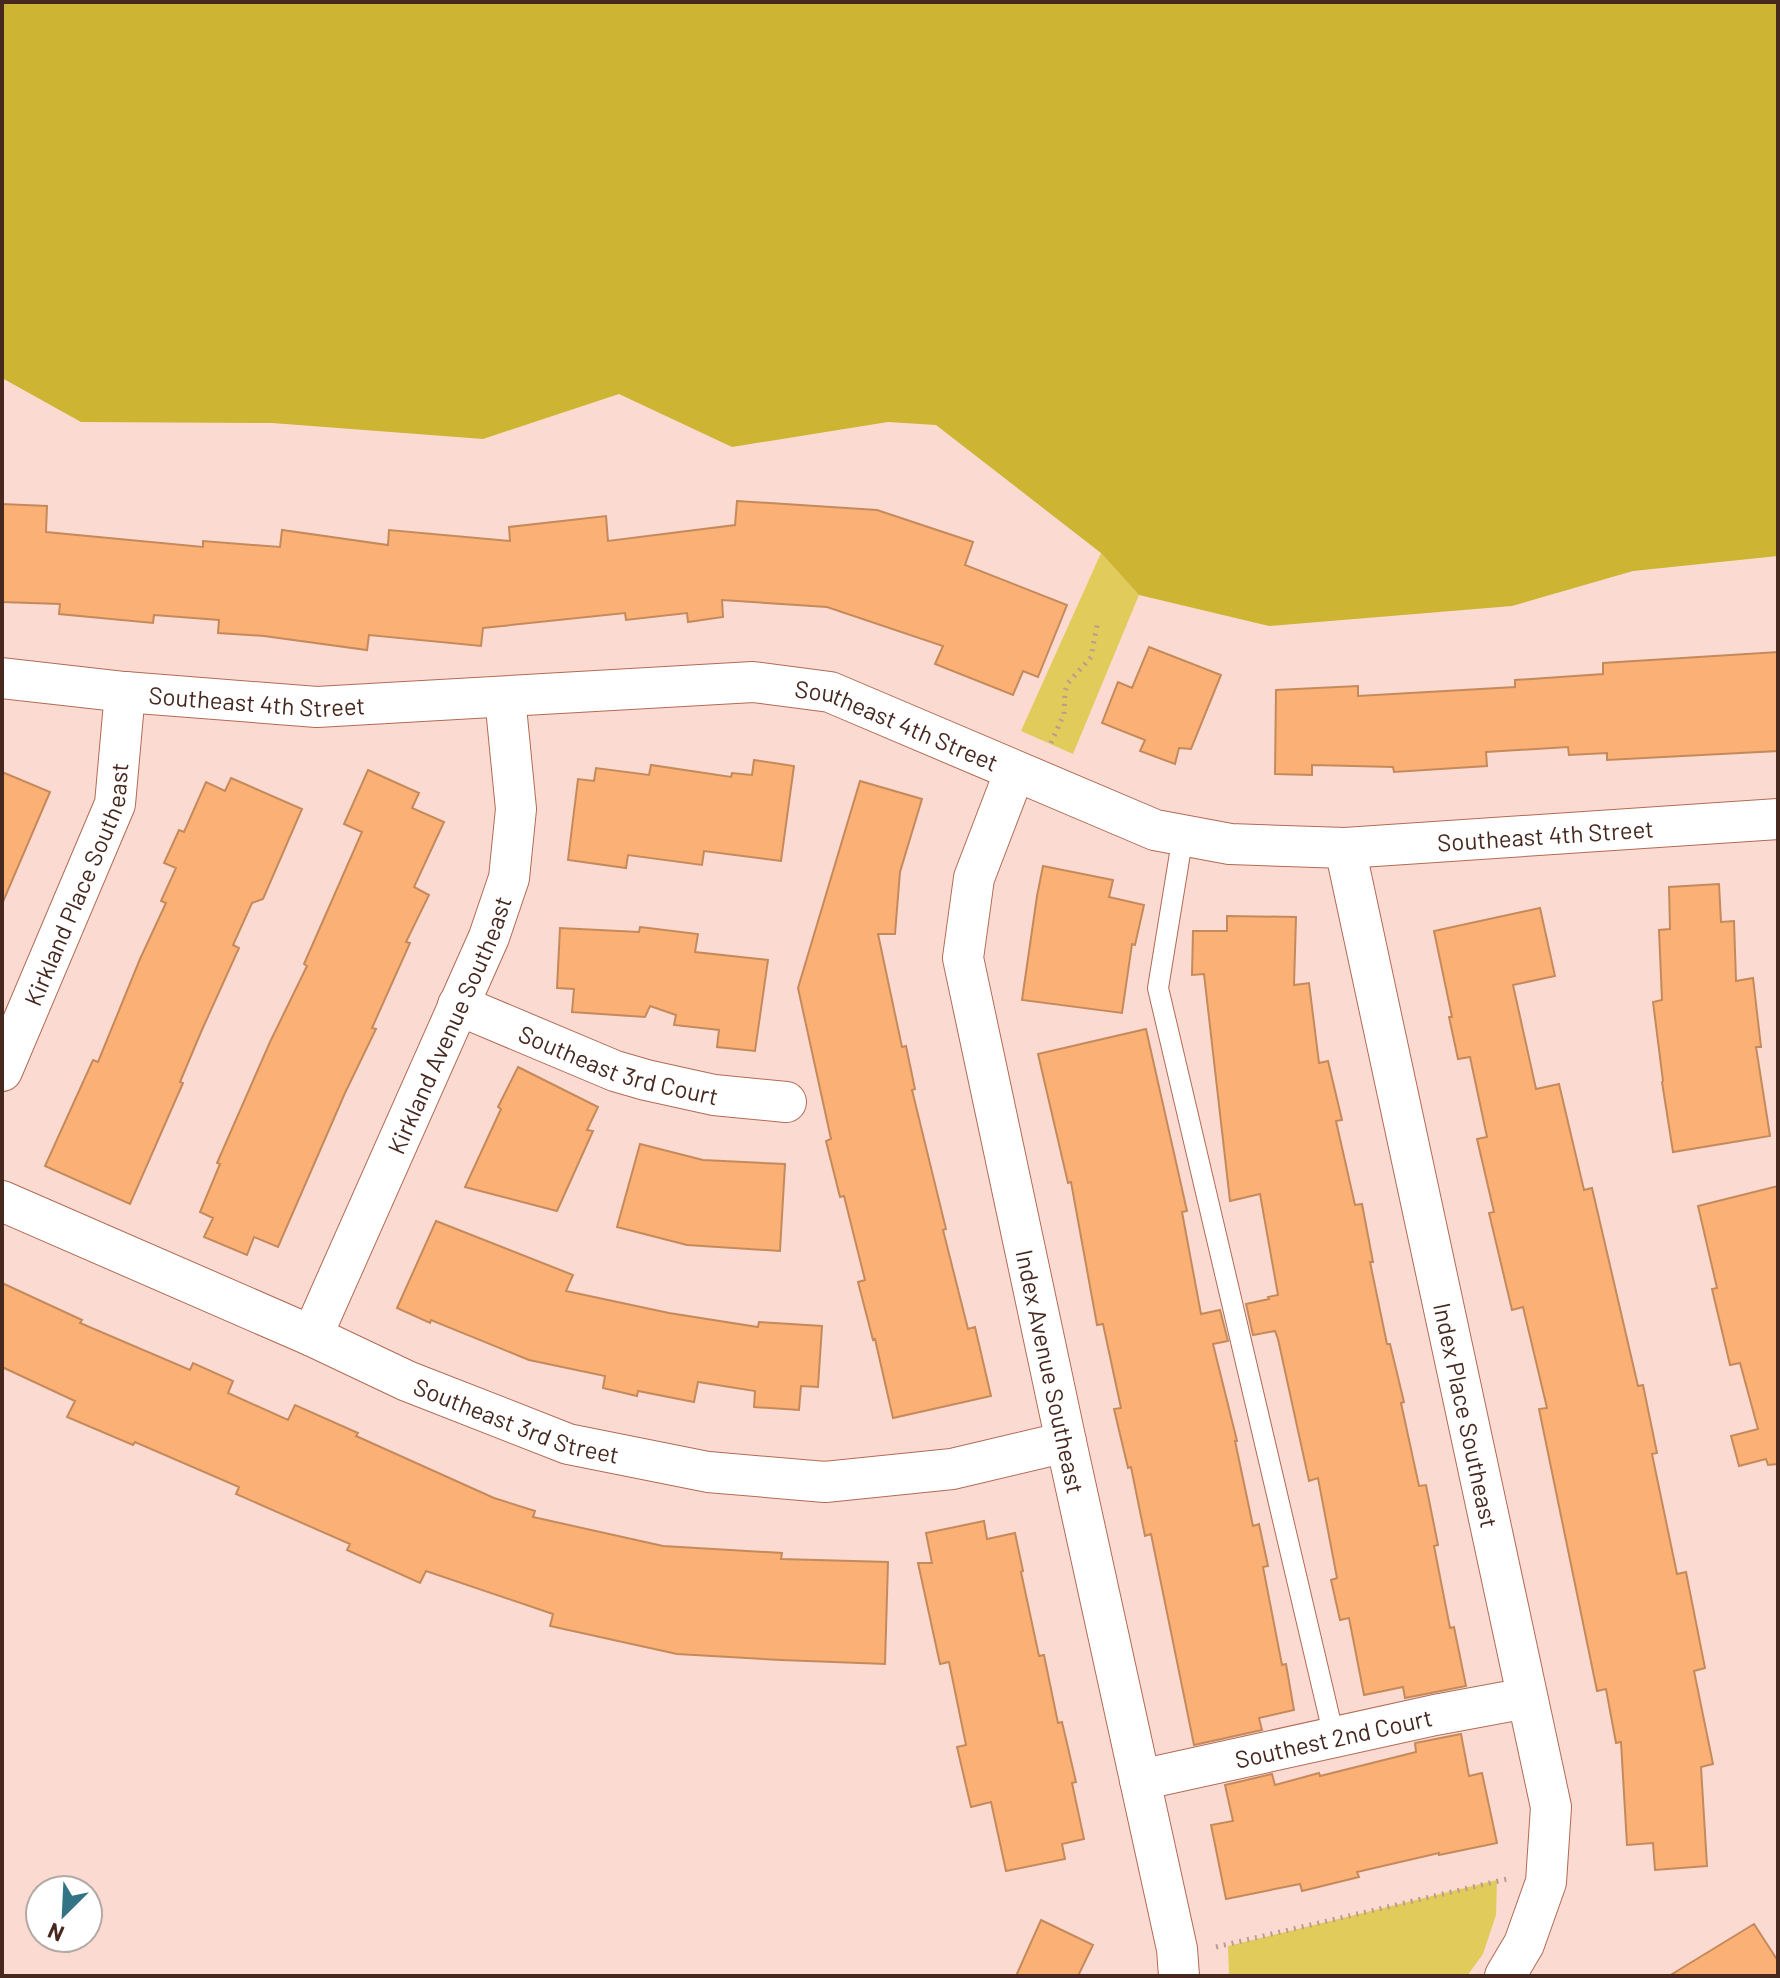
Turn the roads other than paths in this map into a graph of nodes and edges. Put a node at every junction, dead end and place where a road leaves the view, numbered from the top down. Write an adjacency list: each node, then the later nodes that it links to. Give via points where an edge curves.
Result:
1 (2, 678): 2 (street, Southeast 4th Street)
2 (125, 692): 3 (street, Southeast 4th Street, via 317,707); 9 (street, Kirkland Place Southeast, via 115,804)
3 (505, 697): 4 (street, Southeast 4th Street, via 753,682 830,692); 8 (street, Kirkland Avenue Southeast, via 516,809 509,878)
4 (1024, 774): 6 (street, Southeast 4th Street, via 1155,830); 13 (street, Index Avenue Southeast, via 974,878 963,958)
5 (1778, 819): 7 (street, Southeast 4th Street)
6 (1183, 835): 7 (street, Southeast 4th Street, via 1230,844); 15 (lane, via 1158,988)
7 (1345, 848): 14 (street, Index Place Southeast)
8 (458, 1005): 10 (street, Southeast 3rd Court, via 615,1071 714,1095); 12 (street, Kirkland Avenue Southeast)
9 (2, 1071)
10 (786, 1102)
11 (2, 1201): 12 (street, Southeast 3rd Street)
12 (312, 1336): 13 (street, Southeast 3rd Street, via 407,1381 568,1444 708,1472 825,1482 952,1469)
13 (1066, 1442): 16 (street, Index Avenue Southeast)
14 (1527, 1698): 15 (street, Southest 2nd Court); 18 (street, Index Place Southeast, via 1551,1807 1547,1870 1524,1944)
15 (1334, 1737): 16 (street, Southest 2nd Court)
16 (1140, 1780): 17 (street, Index Avenue Southeast)
17 (1178, 1966)
18 (1505, 1976)

